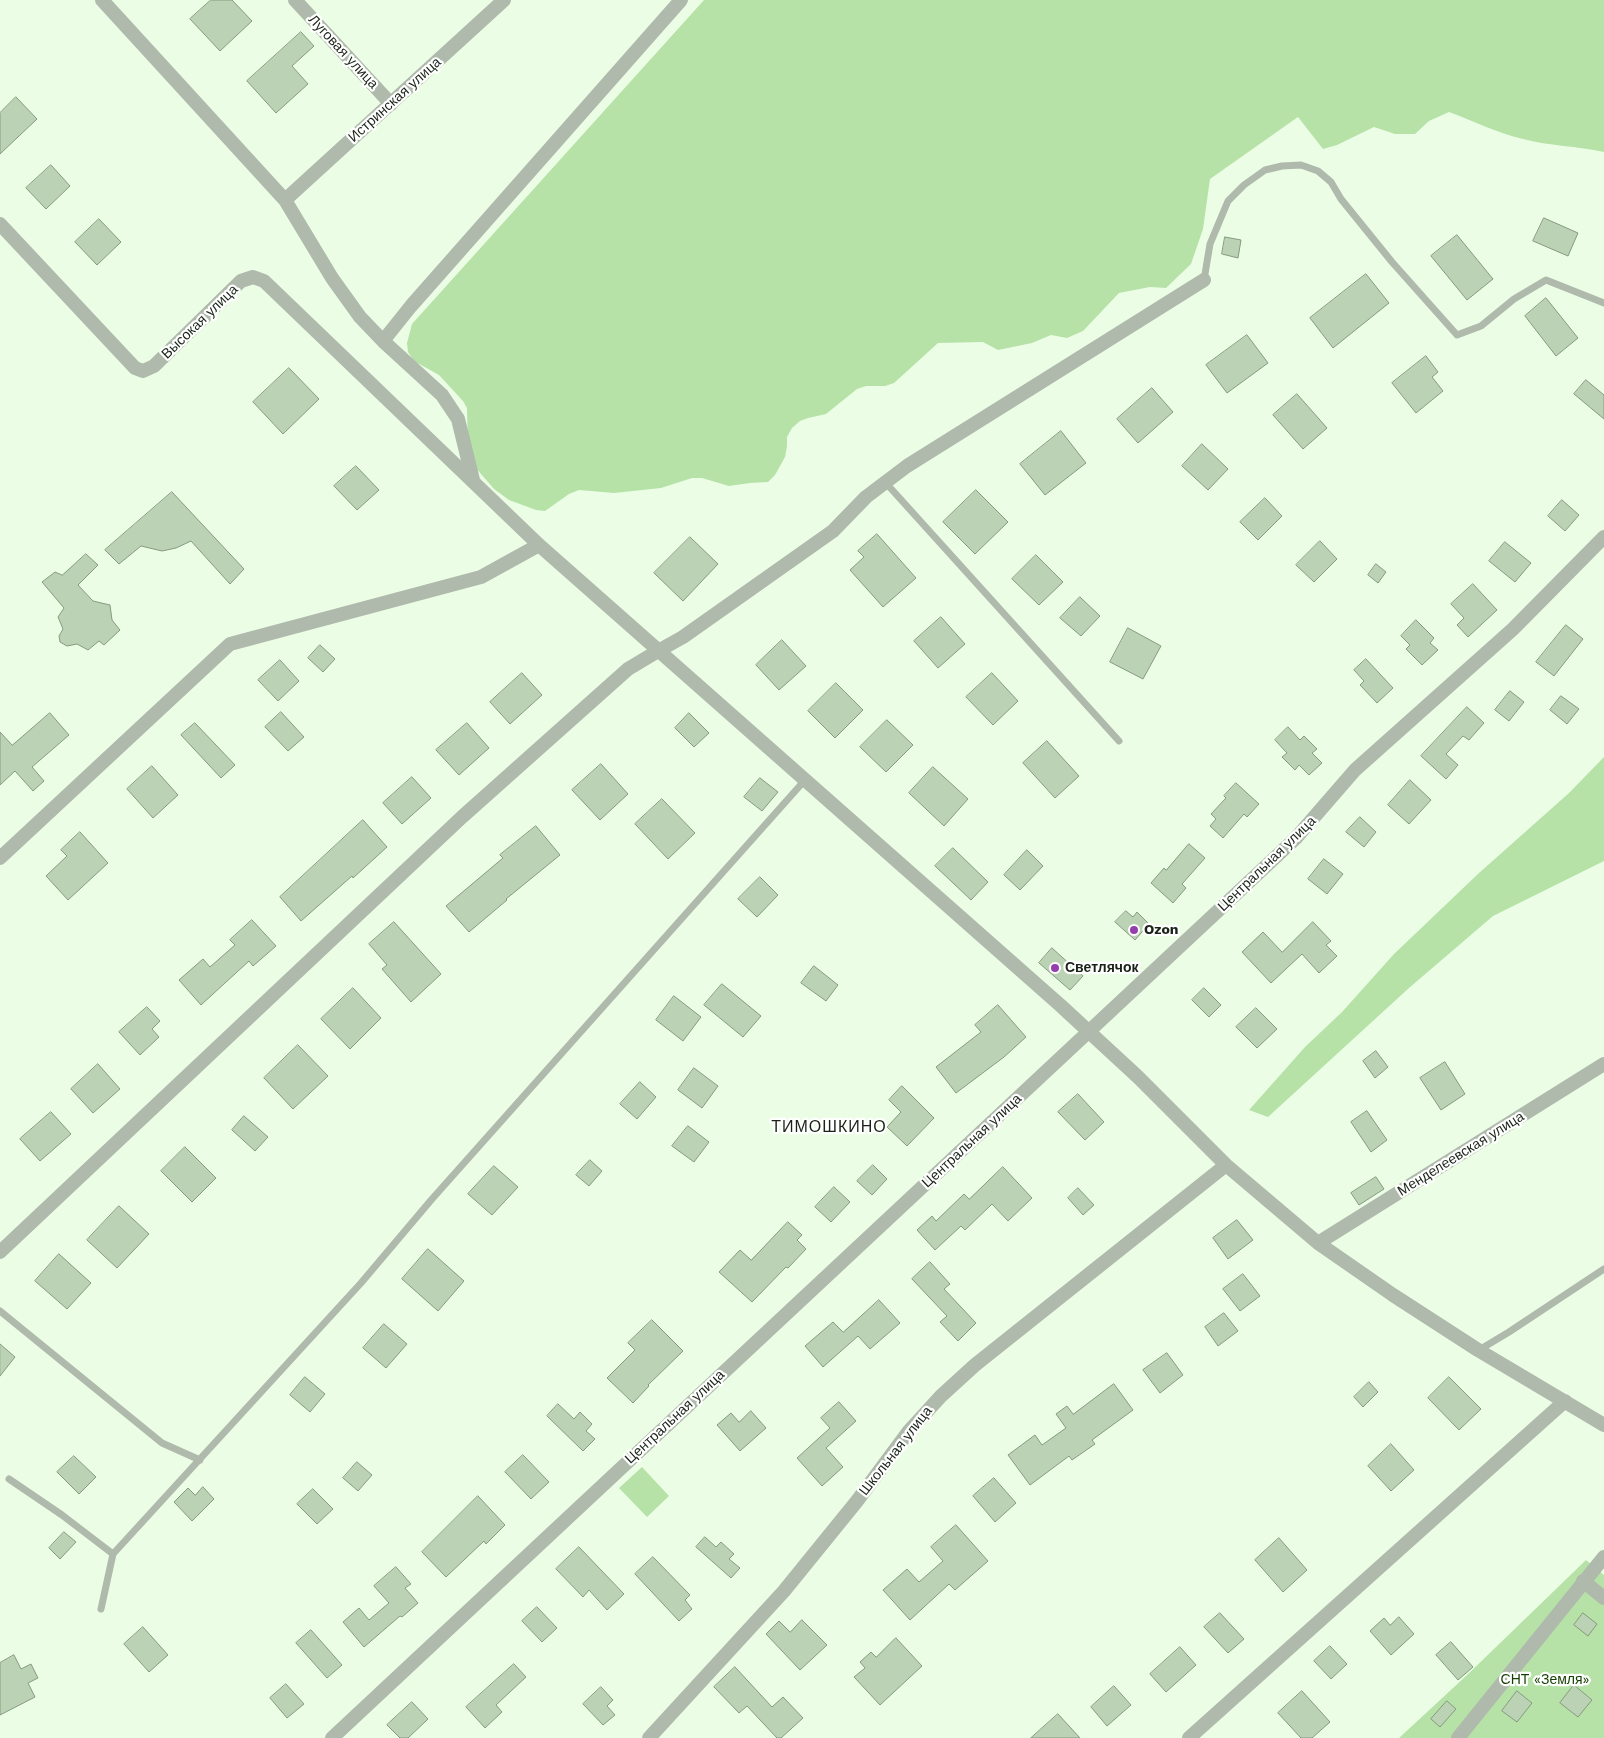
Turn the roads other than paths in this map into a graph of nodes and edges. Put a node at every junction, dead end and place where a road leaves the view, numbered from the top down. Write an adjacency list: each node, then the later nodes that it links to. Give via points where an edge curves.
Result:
1 (102, 0): 6 (street)
2 (295, 0): 5 (street, Луговая улица)
3 (504, 0): 5 (street, Истринская улица)
4 (681, 0): 10 (street)
5 (391, 104): 6 (street, Истринская улица)
6 (285, 200): 10 (street, via 332,278 360,317)
7 (0, 224): 11 (street, Высокая улица, via 135,368 143,371 154,366 241,281 252,277 264,281)
8 (1204, 280): 9 (lane, via 1210,244 1228,201 1265,170 1301,165 1318,171 1331,182 1340,200 1457,335 1481,326 1514,299 1546,280); 12 (street)
9 (1604, 303)
10 (383, 341): 11 (street, via 442,395 458,419)
11 (473, 480): 14 (street)
12 (884, 482): 15 (street, via 832,531 683,637); 16 (lane)
13 (1604, 537): 19 (street, Центральная улица, via 1513,629 1355,770 1296,838)
14 (539, 545): 15 (street); 18 (street, via 481,577 230,644)
15 (658, 650): 17 (street); 23 (street, via 628,669 462,817)
16 (1119, 741)
17 (806, 780): 19 (street); 29 (lane, via 362,1283)
18 (0, 858)
19 (1090, 1032): 21 (street); 36 (street, Центральная улица)
20 (1604, 1064): 22 (street, Менделеевская улица)
21 (1226, 1165): 22 (street); 37 (street, Школьная улица, via 975,1365 941,1396 909,1431 784,1591)
22 (1318, 1243): 26 (street)
23 (0, 1252)
24 (1604, 1269): 26 (lane)
25 (0, 1311): 29 (lane, via 162,1443)
26 (1478, 1350): 27 (street)
27 (1564, 1401): 28 (street); 38 (street)
28 (1604, 1425)
29 (200, 1460): 31 (lane)
30 (9, 1479): 31 (lane)
31 (113, 1554): 35 (lane)
32 (1604, 1557): 33 (street)
33 (1583, 1581): 34 (street); 39 (street)
34 (1604, 1598)
35 (101, 1609)
36 (332, 1738)
37 (650, 1738)
38 (1189, 1738)
39 (1458, 1738)

